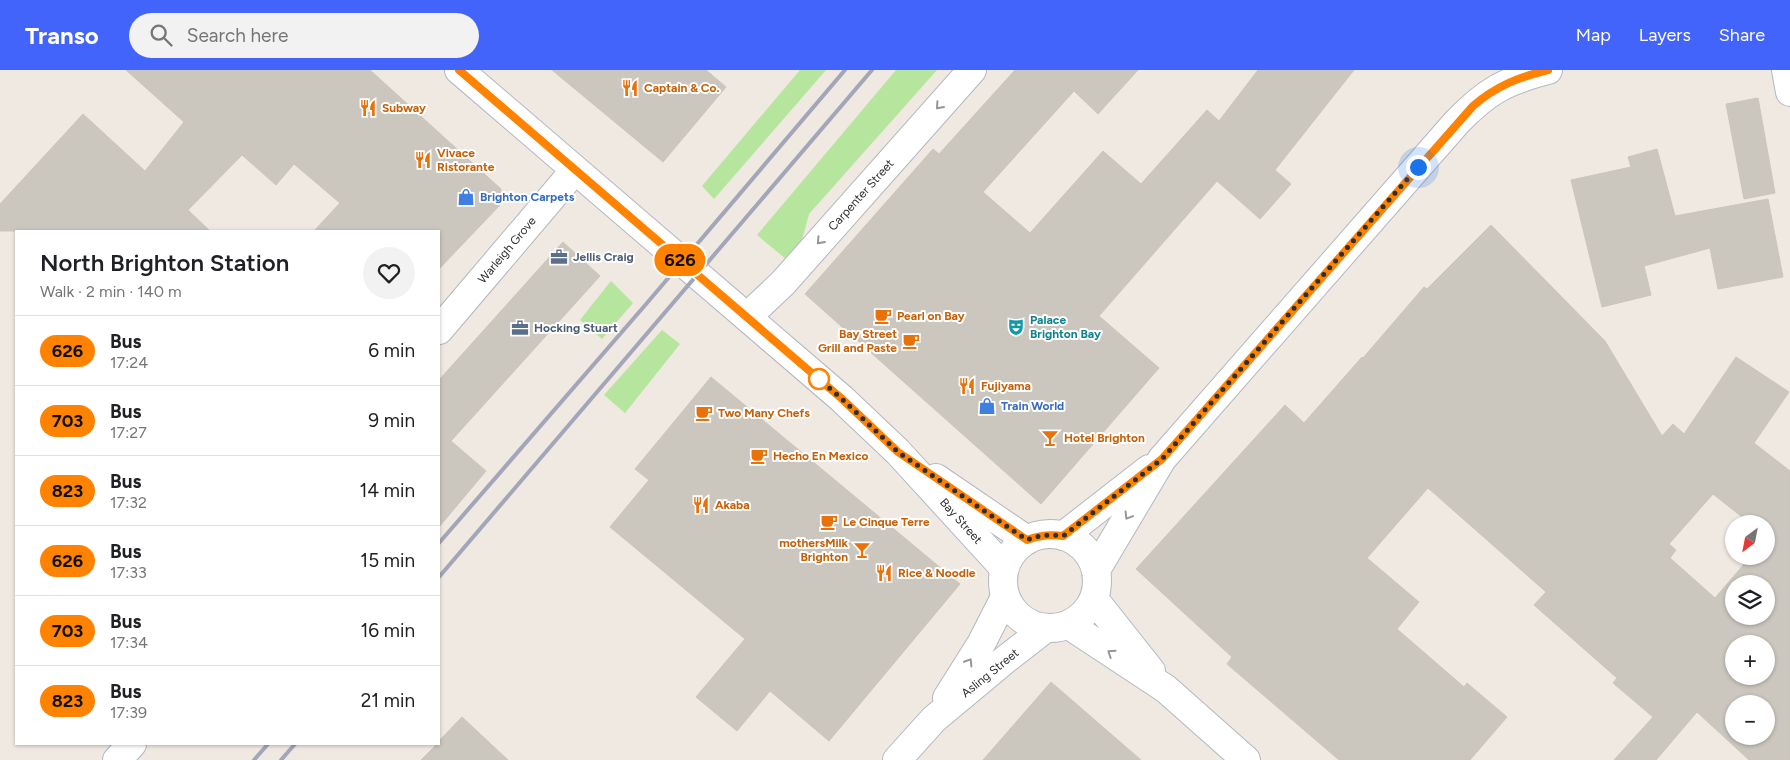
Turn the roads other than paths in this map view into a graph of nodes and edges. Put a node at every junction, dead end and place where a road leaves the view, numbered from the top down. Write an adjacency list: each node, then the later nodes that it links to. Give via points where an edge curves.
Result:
1 (972, 70): 7 (street, Carpenter Street, one-way to 7, via 783,283)
2 (1548, 70): 10 (street, via 1502,85 1473,106)
3 (1786, 70): 5 (street)
4 (467, 73): 6 (street, Bay Street)
5 (1790, 92)
6 (575, 170): 7 (street, Bay Street); 8 (street, Warleigh Grove)
7 (747, 317): 9 (street, Bay Street)
8 (440, 329)
9 (898, 452): 12 (street, Bay Street); 13 (street, Bay Street)
10 (1162, 459): 11 (street); 14 (street, one-way to 14)
11 (1063, 536): 12 (street, via 1051,534); 14 (street, via 1078,543)
12 (1027, 540): 13 (street, via 1017,547)
13 (1004, 568): 15 (street, via 1002,588)
14 (1096, 570): 16 (street)
15 (1005, 597): 17 (street, via 1012,610 1033,626); 19 (street, Asling Street, one-way to 15, via 981,644)
16 (1094, 599): 17 (street, via 1079,618); 18 (street)
17 (1058, 627): 18 (street, one-way to 17); 19 (street, Asling Street, via 1006,659)
18 (1166, 690): 23 (street)
19 (934, 719): 22 (street, Asling Street)
20 (131, 745): 21 (street)
21 (116, 760)
22 (897, 760)
23 (1246, 760)

